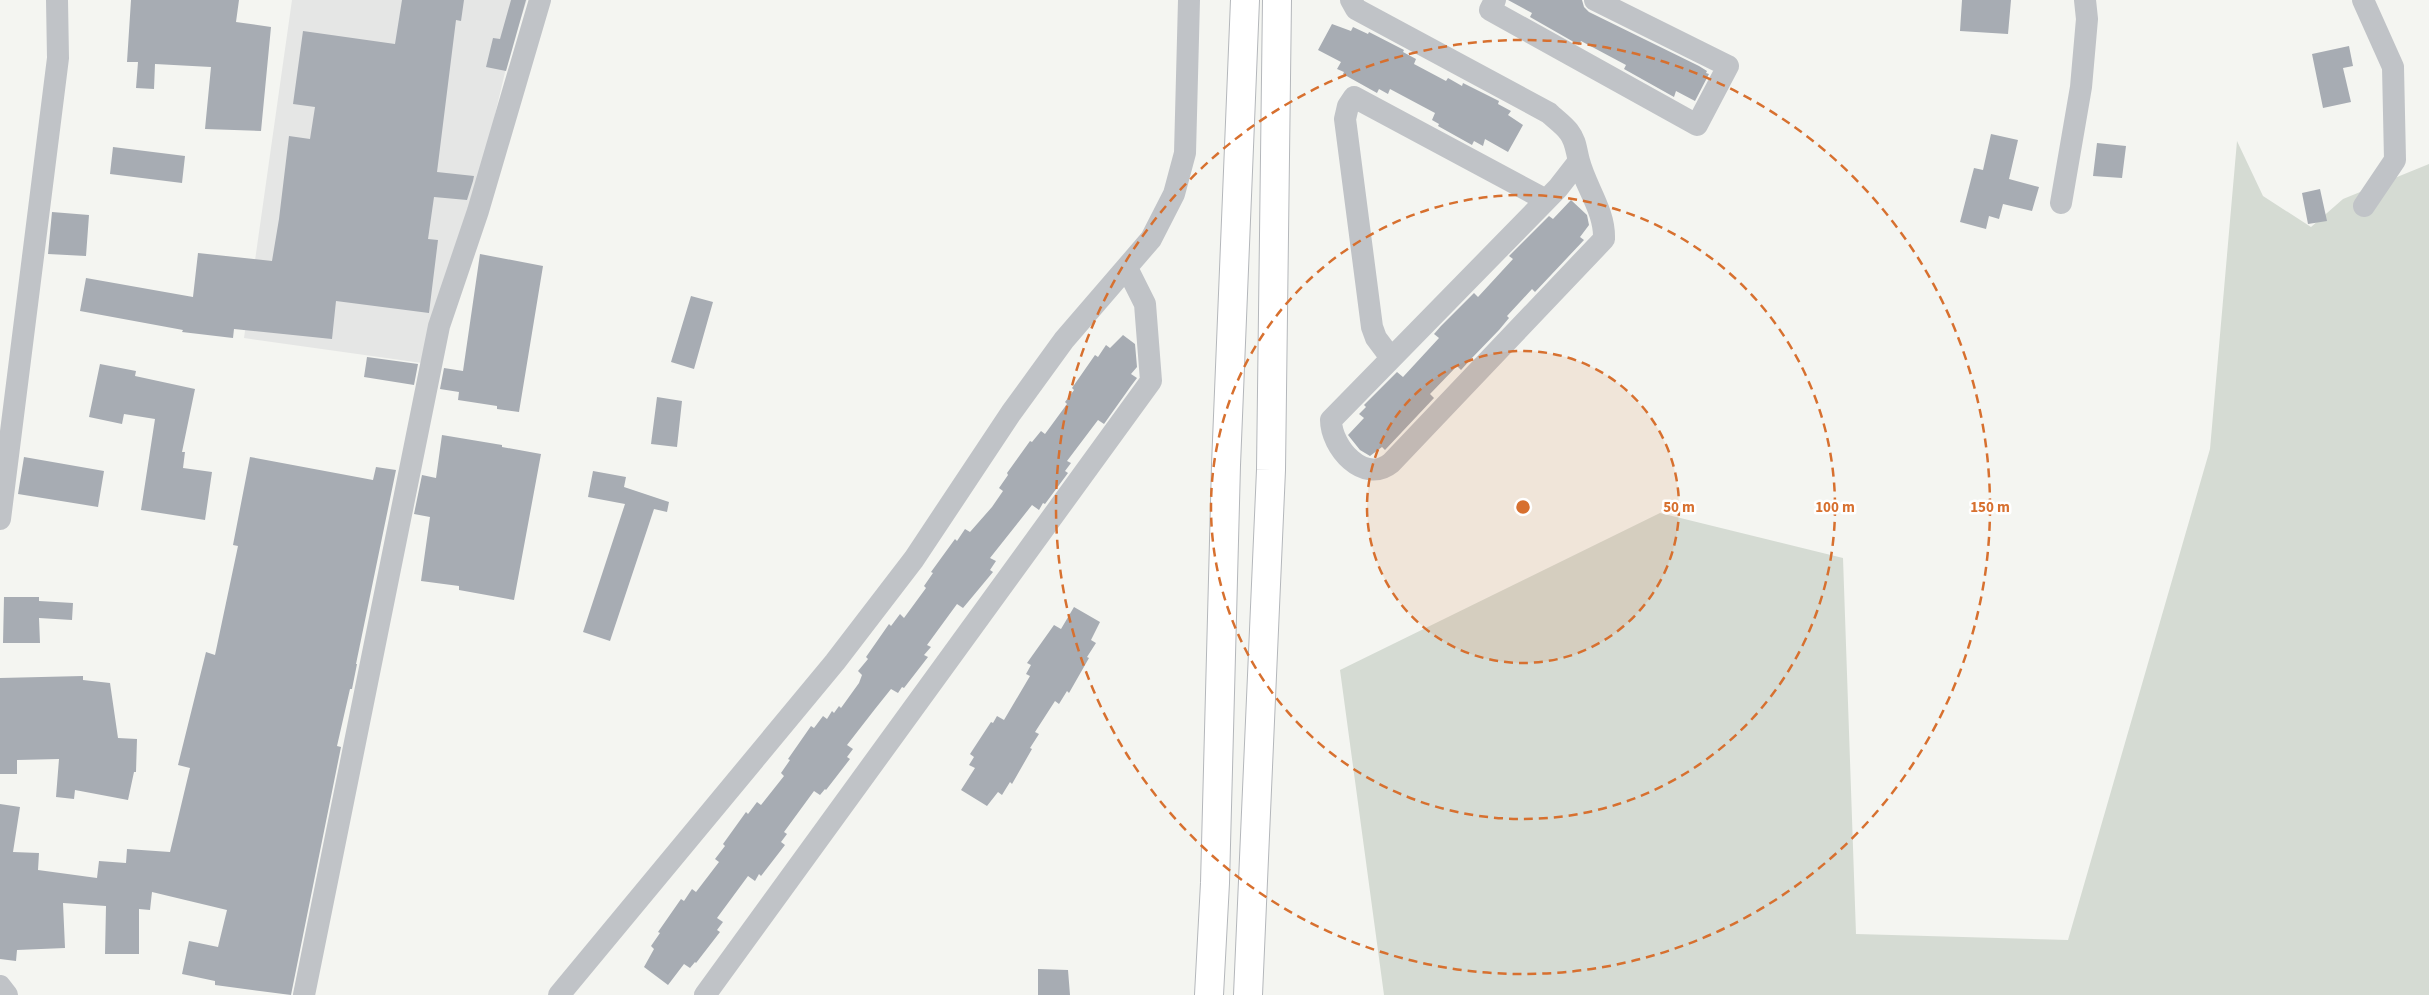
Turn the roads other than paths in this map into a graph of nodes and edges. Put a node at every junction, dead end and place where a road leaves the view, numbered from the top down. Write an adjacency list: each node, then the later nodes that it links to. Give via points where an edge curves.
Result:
1 (57, 0): 17 (street, via 58,58)
2 (540, 0): 20 (street, via 478,211 439,326)
3 (1189, 0): 15 (street, via 1185,153 1174,194 1151,239)
4 (1245, 0): 23 (main road)
5 (1278, 0): 24 (main road, via 1271,470)
6 (1351, 0): 11 (street, via 1356,9 1549,113 1568,131 1577,147)
7 (1495, 0): 8 (street, via 1490,10 1697,125 1728,66)
8 (1595, 0)
9 (2085, 0): 13 (street, via 2088,19 2080,87)
10 (2364, 0): 14 (street, via 2393,67 2395,160)
11 (1579, 161): 12 (street); 16 (street, via 1602,216 1604,239 1391,463 1373,471 1359,467 1335,441 1331,420)
12 (1546, 200): 16 (street); 16 (street, via 1354,97 1345,119 1372,327)
13 (2060, 203)
14 (2364, 206)
15 (1127, 268): 21 (street, via 1064,340 914,558 835,662); 22 (street, via 1145,304 1151,381)
16 (1391, 358)
17 (0, 519)
18 (0, 986): 19 (street)
19 (7, 995)
20 (304, 995)
21 (559, 995)
22 (705, 995)
23 (1209, 995)
24 (1248, 995)

